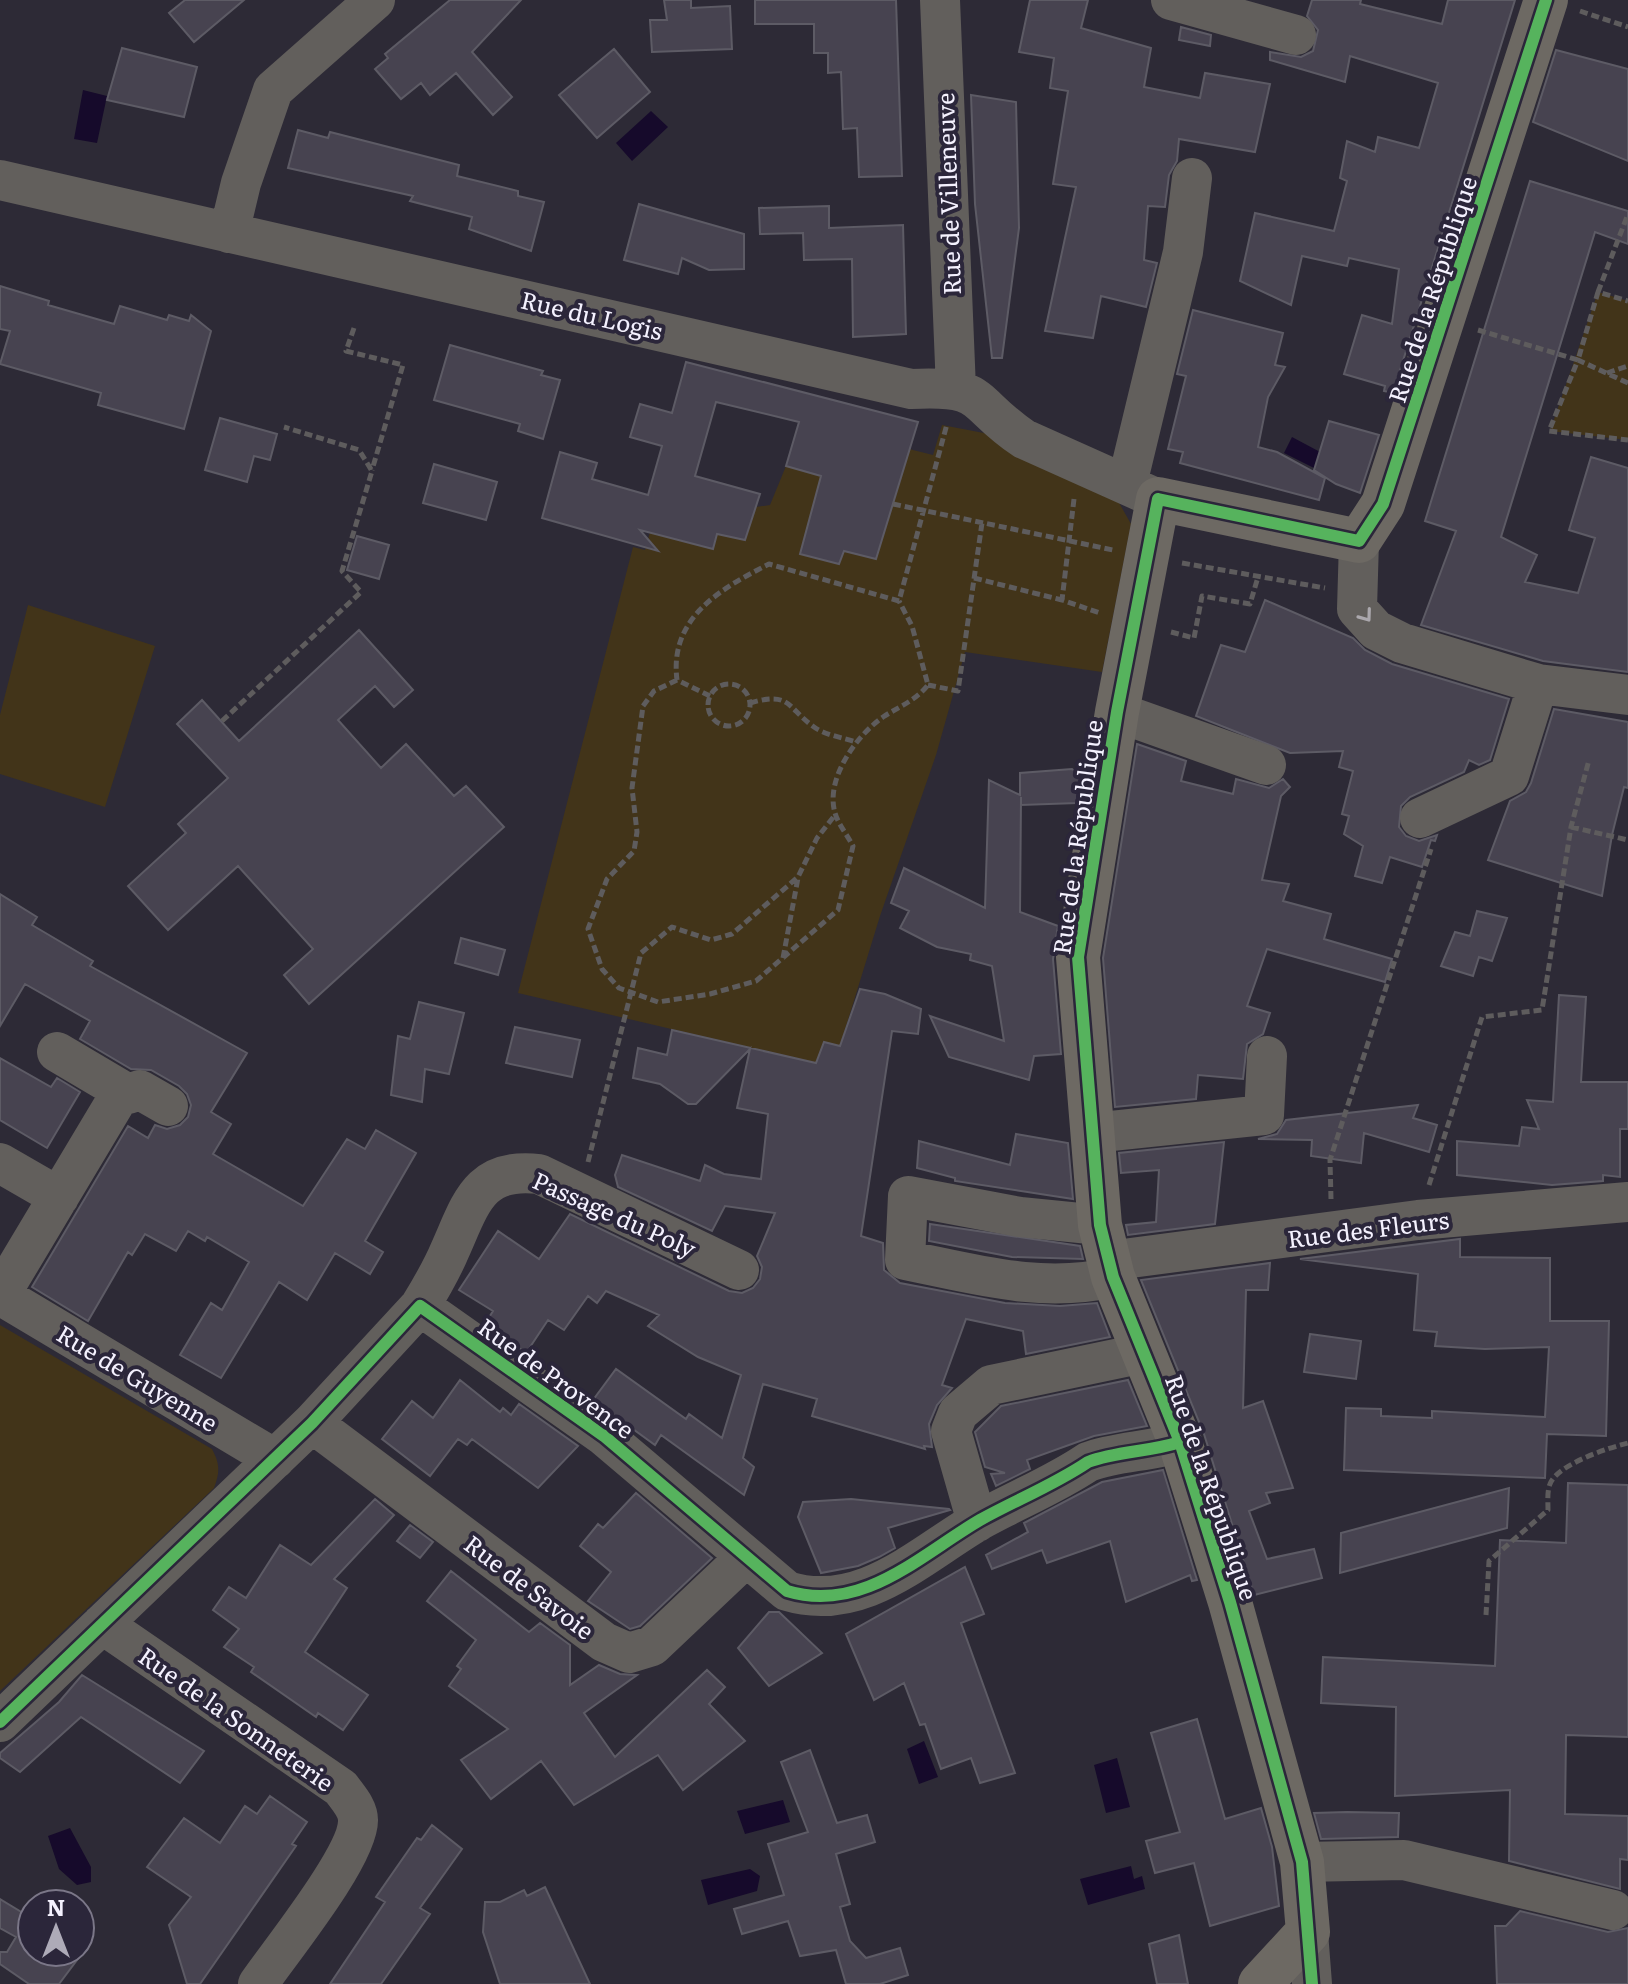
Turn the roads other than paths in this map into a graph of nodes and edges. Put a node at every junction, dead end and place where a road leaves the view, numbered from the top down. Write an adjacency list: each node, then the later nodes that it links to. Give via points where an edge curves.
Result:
1 (375, 0): 8 (street, via 273,90)
2 (940, 0): 9 (street, Rue de Villeneuve)
3 (1171, 0): 5 (street)
4 (1560, 5): 11 (main road, Rue de la République, via 1383,504)
5 (1296, 35)
6 (1192, 178): 10 (street)
7 (0, 180): 8 (street, Rue du Logis)
8 (229, 233): 9 (street, Rue du Logis, via 911,389)
9 (956, 389): 10 (street, via 985,403 1024,439)
10 (1142, 492): 11 (main road); 14 (main road, Rue de la République)
11 (1359, 541): 12 (street, one-way to 12, via 1357,609 1376,630 1402,643)
12 (1538, 684): 13 (street); 16 (street, via 1509,776)
13 (1628, 695)
14 (1117, 712): 15 (street); 21 (main road, Rue de la République, via 1078,957)
15 (1266, 765)
16 (1433, 812)
17 (57, 1052): 19 (street)
18 (1267, 1056): 21 (street, via 1264,1115)
19 (122, 1091): 20 (street, via 140,1090); 23 (street)
20 (168, 1106)
21 (1092, 1133): 25 (main road, Rue de la République)
22 (0, 1163): 23 (street)
23 (59, 1197): 27 (street)
24 (1628, 1202): 25 (street, Rue des Fleurs)
25 (1107, 1254): 29 (main road, Rue de la République)
26 (739, 1270): 28 (street, Passage du Poly, via 539,1174 504,1174 473,1198)
27 (0, 1295): 32 (street, Rue de Guyenne)
28 (420, 1306): 30 (street); 34 (street, Rue de Provence, via 604,1436)
29 (1144, 1353): 31 (main road, Rue de la République); 33 (street, via 991,1385 958,1413 951,1431)
30 (312, 1423): 32 (street); 34 (street, Rue de Savoie, via 604,1642 629,1653 652,1646)
31 (1180, 1442): 33 (street, Rue de Provence, via 1088,1462); 37 (main road, Rue de la République)
32 (275, 1459): 35 (street)
33 (977, 1522): 34 (street, Rue de Provence, via 912,1567 828,1597 787,1591)
34 (745, 1558)
35 (102, 1624): 36 (street); 40 (street, Rue de la Sonneterie, via 341,1788 354,1805 359,1819 345,1858)
36 (0, 1722)
37 (1302, 1862): 38 (street, via 1404,1860); 39 (main road, Rue de la République)
38 (1613, 1910)
39 (1308, 1932): 41 (main road); 42 (street)
40 (258, 1984)
41 (1260, 1984)
42 (1312, 1984)

